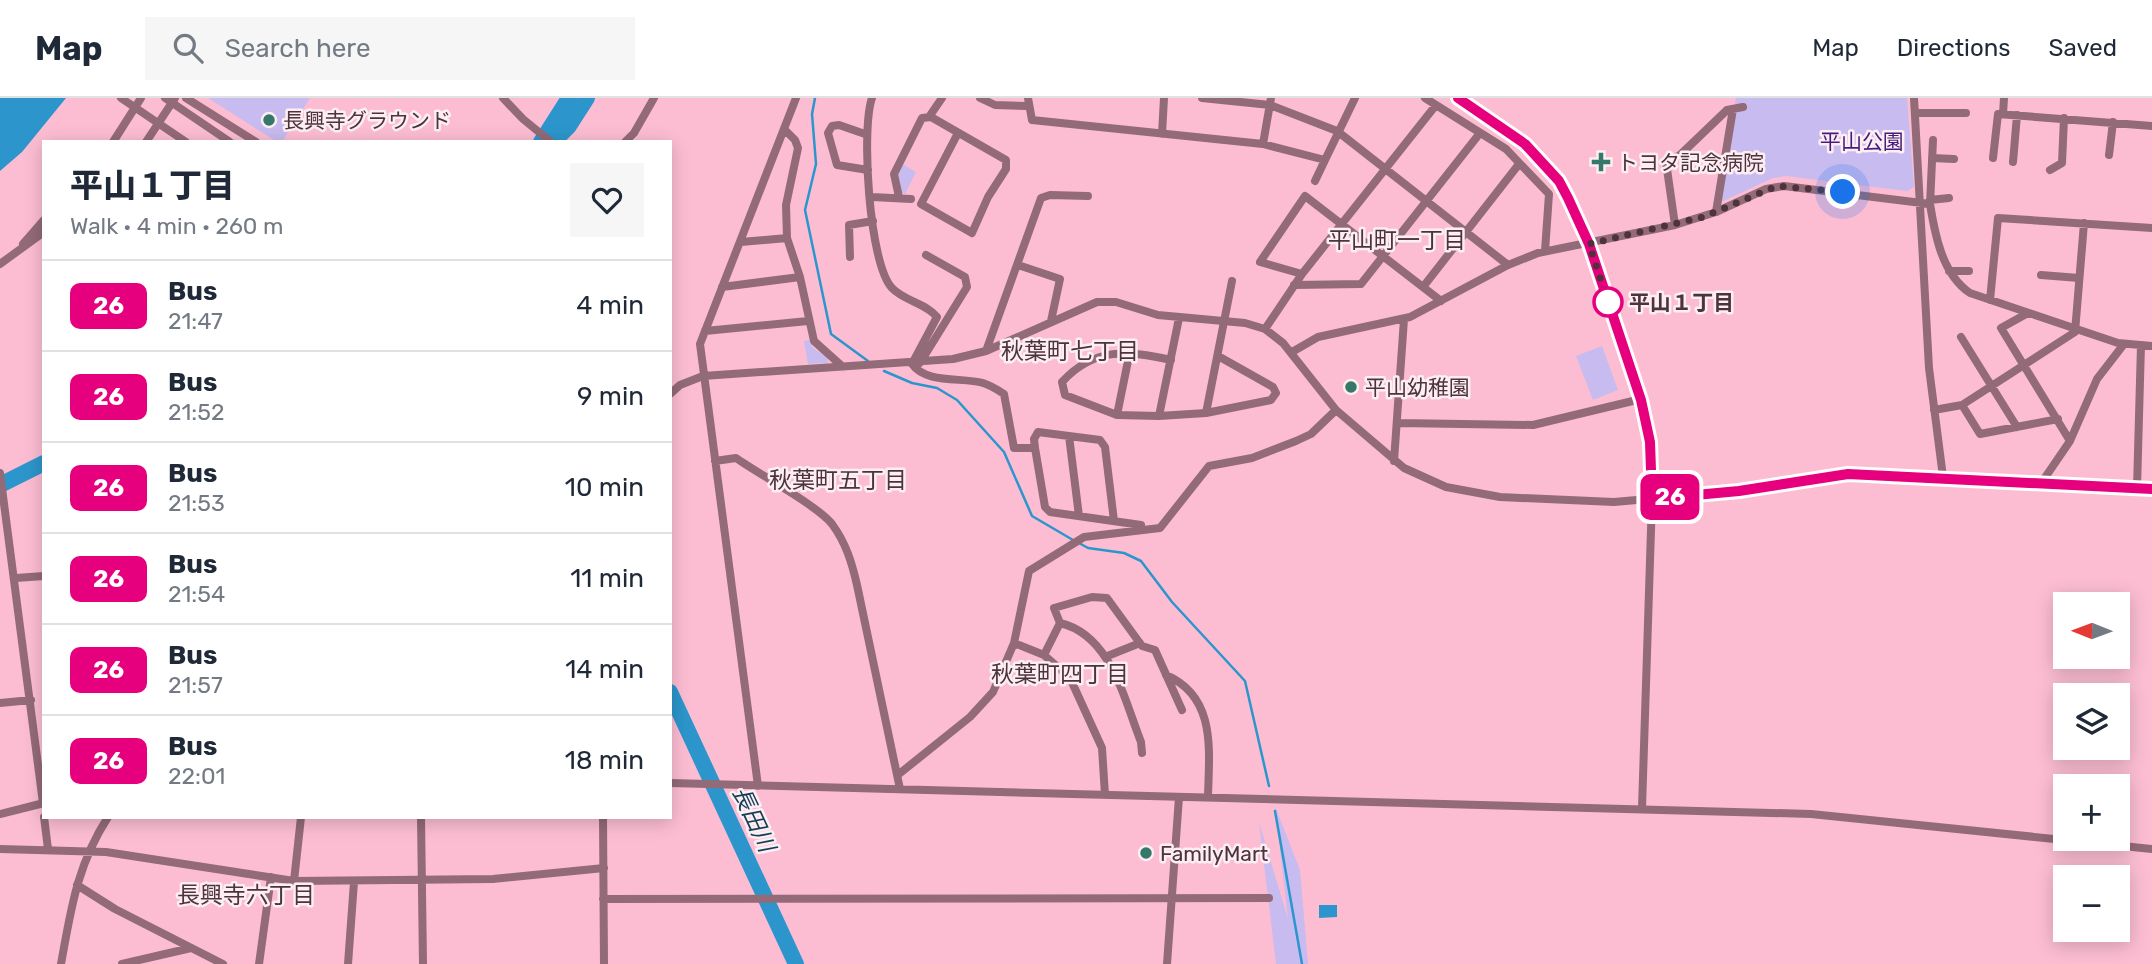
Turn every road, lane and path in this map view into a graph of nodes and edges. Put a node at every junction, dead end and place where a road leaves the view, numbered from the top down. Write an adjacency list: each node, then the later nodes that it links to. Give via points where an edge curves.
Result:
1 (121, 98): 41 (street, bridge)
2 (141, 98): 39 (street)
3 (165, 98): 42 (street, bridge)
4 (175, 98): 40 (street)
5 (186, 98): 43 (street)
6 (503, 98): 44 (street)
7 (654, 98): 45 (street)
8 (796, 98): 33 (street)
9 (872, 98): 37 (street)
10 (942, 98): 29 (street)
11 (980, 98): 19 (street)
12 (1164, 98): 38 (street)
13 (1202, 98): 21 (street)
14 (1355, 98): 34 (street)
15 (1425, 98): 22 (street)
16 (1458, 98): 80 (street, via 1516,136 1544,162 1559,181)
17 (1914, 98): 25 (street)
18 (2004, 98): 27 (street)
19 (995, 101): 20 (street)
20 (1028, 102): 38 (street, via 1032,120)
21 (1270, 102): 34 (street); 47 (street)
22 (1436, 105): 36 (street); 57 (street)
23 (1743, 107): 24 (street)
24 (1733, 108): 69 (street); 74 (street, via 1667,162)
25 (1915, 113): 26 (street); 58 (street)
26 (1966, 113)
27 (2003, 114): 28 (street); 50 (street, via 1997,114)
28 (2017, 115): 30 (street); 53 (street)
29 (929, 117): 35 (street); 63 (street, via 922,118 894,174)
30 (2064, 118): 31 (street); 56 (street, via 2062,163)
31 (2113, 122): 32 (street); 48 (street)
32 (2152, 126)
33 (784, 129): 78 (street, via 798,148 786,205); 79 (street)
34 (1338, 131): 52 (street); 57 (street)
35 (958, 133): 35 (street, via 1006,160 1006,169 972,233 922,204)
36 (1480, 133): 54 (street, via 1506,149); 66 (street)
37 (865, 134): 55 (street); 55 (street, via 839,125 828,133 837,164)
38 (1162, 134): 47 (street)
39 (114, 140)
40 (149, 140)
41 (183, 140)
42 (227, 140)
43 (253, 140)
44 (548, 140)
45 (626, 140)
46 (1933, 140): 49 (street)
47 (1263, 144): 52 (street)
48 (2109, 155)
49 (1932, 158): 51 (street); 59 (street)
50 (1993, 158)
51 (1954, 159)
52 (1325, 160): 60 (street)
53 (2013, 162)
54 (1519, 164): 76 (street); 81 (street, via 1549,194)
55 (868, 170): 62 (street)
56 (2050, 170)
57 (1385, 171): 66 (street); 72 (street)
58 (1919, 177): 59 (street); 67 (street)
59 (1931, 178): 68 (street)
60 (1315, 181)
61 (1088, 196): 87 (street, via 1041,198)
62 (872, 197): 63 (street); 70 (street)
63 (899, 197): 65 (street)
64 (1949, 198): 68 (street)
65 (911, 199)
66 (1426, 201): 76 (street); 83 (street)
67 (1920, 202): 68 (street); 69 (street, via 1784,186 1766,189); 128 (street)
68 (1930, 202): 89 (street)
69 (1716, 212): 74 (street)
70 (873, 221): 85 (street, via 849,225); 119 (street, via 879,266 891,286 937,317)
71 (42, 222): 82 (street)
72 (1343, 223): 83 (street); 91 (street); 91 (street, via 1305,196 1260,262)
73 (2084, 223): 75 (street); 94 (street); 99 (street, via 1998,218)
74 (1675, 225): 80 (street)
75 (2152, 228)
76 (1466, 233): 88 (street); 98 (street)
77 (42, 234): 82 (street)
78 (787, 238): 79 (street); 93 (street)
79 (741, 242): 97 (street)
80 (1589, 244): 81 (street); 125 (street)
81 (1545, 251): 88 (street)
82 (15, 254): 86 (street)
83 (1383, 254): 96 (street, via 1361,284); 98 (street)
84 (926, 255): 119 (street, via 965,277 967,287)
85 (850, 257)
86 (0, 264)
87 (1018, 265): 106 (street, via 1060,279); 114 (street)
88 (1507, 265): 100 (street)
89 (1949, 271): 90 (street); 99 (street, via 1960,286)
90 (1969, 271)
91 (1301, 274): 96 (street)
92 (2041, 275): 94 (street)
93 (800, 277): 97 (street); 105 (street)
94 (2079, 278): 107 (street)
95 (1233, 281): 104 (street)
96 (1294, 285): 108 (street)
97 (722, 287): 109 (street)
98 (1423, 287): 100 (street)
99 (1990, 300): 101 (street)
100 (1441, 301): 103 (street)
101 (2028, 313): 107 (street); 120 (street, via 2000,328)
102 (1179, 318): 104 (street); 106 (street, via 1107,301); 118 (street)
103 (1404, 319): 116 (street, via 1318,337); 133 (street)
104 (1226, 320): 108 (street); 117 (street)
105 (808, 321): 109 (street); 121 (street, via 818,346)
106 (1051, 321): 114 (street)
107 (2076, 328): 111 (street); 120 (street)
108 (1265, 329): 116 (street)
109 (705, 331): 122 (street, via 700,344)
110 (1961, 337): 123 (street)
111 (2124, 344): 112 (street); 136 (street, via 2097,379)
112 (2141, 345): 113 (street); 143 (street)
113 (2152, 346)
114 (986, 351): 119 (street)
115 (1130, 351): 118 (street); 130 (street); 130 (street, via 1102,354 1062,382 1065,395)
116 (1292, 352): 127 (street)
117 (1218, 356): 129 (street); 129 (street, via 1276,393 1271,400)
118 (1171, 360): 131 (street)
119 (916, 364): 121 (street); 137 (street, via 916,370 982,383 1004,394 1014,448)
120 (2024, 366): 123 (street); 132 (street)
121 (843, 368): 122 (street)
122 (702, 376): 124 (street); 138 (street)
123 (1991, 387): 126 (street); 134 (street)
124 (672, 392)
125 (1641, 400): 133 (street, via 1533,425); 145 (street, via 1650,442)
126 (1962, 405): 128 (street); 134 (street, via 1980,434)
127 (1336, 410): 139 (street); 152 (street, via 1311,434 1296,441 1252,458 1209,466 1160,528 1079,539 1034,567 1026,577)
128 (1934, 410): 141 (street)
129 (1206, 413): 131 (street)
130 (1117, 415): 131 (street)
131 (1160, 416)
132 (2058, 419): 134 (street); 136 (street)
133 (1398, 423): 139 (street)
134 (2017, 427)
135 (1069, 436): 137 (street, via 1038,432); 146 (street); 147 (street, via 1100,440 1105,447)
136 (2070, 441): 142 (street)
137 (1035, 448): 146 (street, via 1045,507 1050,512)
138 (715, 461): 161 (street, via 736,458 825,517 842,541 852,566); 163 (street)
139 (1395, 461): 145 (street, via 1446,487 1500,497)
140 (0, 473): 150 (street)
141 (1943, 477): 142 (street); 145 (street, via 1832,475 1739,491)
142 (2042, 482): 143 (street)
143 (2137, 488): 144 (street)
144 (2152, 489)
145 (1652, 499): 170 (street)
146 (1079, 516): 147 (street)
147 (1114, 521): 148 (street)
148 (1141, 525)
149 (42, 576): 150 (street)
150 (16, 578): 157 (street)
151 (1060, 622): 153 (street, via 1054,608 1092,597 1107,598); 154 (street); 155 (street, via 1091,638)
152 (1014, 643): 154 (street); 161 (street, via 993,692)
153 (1140, 643): 155 (street); 156 (street, via 1155,650)
154 (1044, 655): 166 (street, via 1060,666 1076,688 1102,748)
155 (1105, 657): 160 (street)
156 (1166, 674): 159 (street); 168 (street, via 1179,680 1204,711 1210,732)
157 (31, 701): 158 (street); 165 (street)
158 (0, 703)
159 (1182, 710)
160 (1142, 753)
161 (899, 774): 164 (street)
162 (672, 783): 163 (street)
163 (758, 786): 164 (street)
164 (900, 789): 166 (street)
165 (42, 794)
166 (1105, 794): 167 (street)
167 (1179, 797): 168 (street); 187 (street)
168 (1208, 797): 170 (street)
169 (42, 803): 171 (street)
170 (1642, 808): 179 (street, via 1811,814)
171 (0, 814)
172 (44, 819): 178 (street)
173 (107, 819): 180 (street)
174 (301, 819): 184 (street)
175 (421, 819): 183 (street)
176 (603, 819): 181 (street)
177 (0, 849): 178 (street)
178 (48, 849): 180 (street)
179 (2152, 849)
180 (88, 850): 182 (street); 186 (street)
181 (604, 868): 183 (street, via 493,879); 189 (street)
182 (271, 877): 184 (street); 195 (street)
183 (424, 880): 185 (street); 197 (street)
184 (294, 881): 185 (street)
185 (354, 882): 196 (street)
186 (77, 885): 190 (street); 192 (street)
187 (1172, 898): 188 (street); 189 (street); 199 (street)
188 (1269, 898)
189 (603, 899): 198 (street)
190 (191, 948): 191 (street); 194 (street)
191 (141, 962): 193 (street)
192 (61, 964)
193 (122, 964)
194 (223, 964)
195 (258, 964)
196 (348, 964)
197 (423, 964)
198 (604, 964)
199 (1167, 964)

